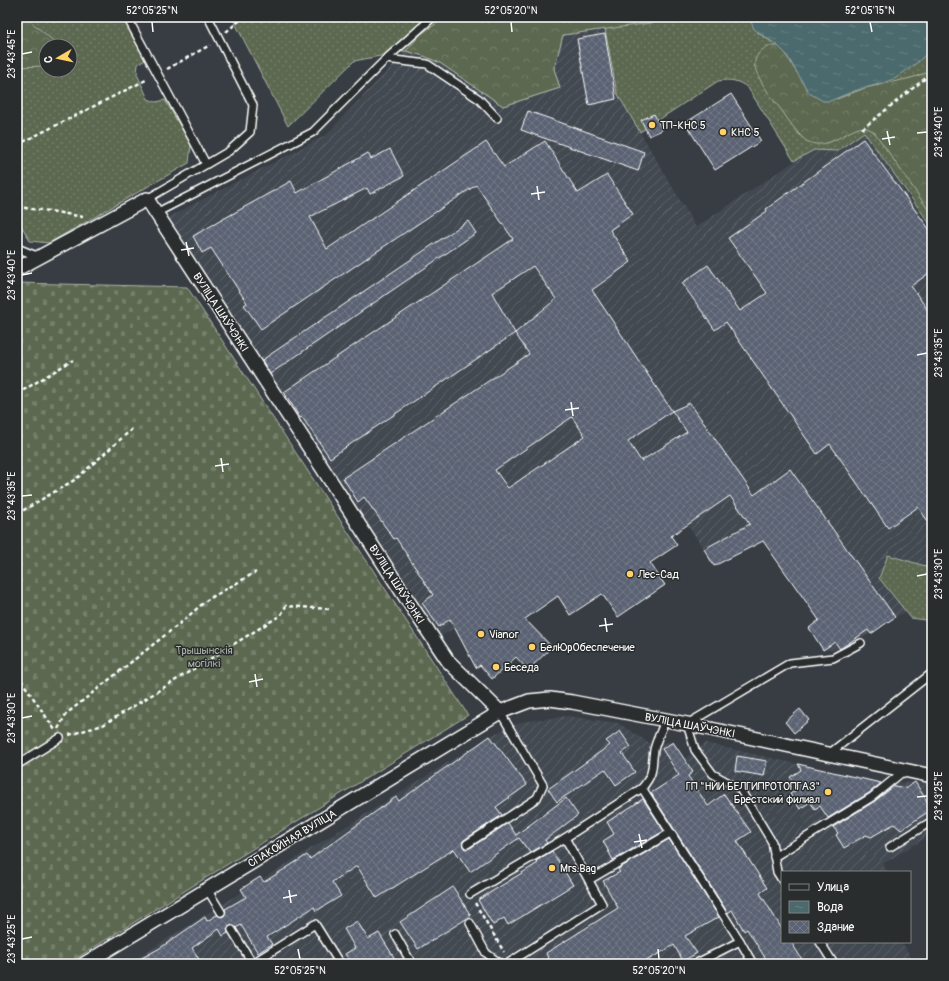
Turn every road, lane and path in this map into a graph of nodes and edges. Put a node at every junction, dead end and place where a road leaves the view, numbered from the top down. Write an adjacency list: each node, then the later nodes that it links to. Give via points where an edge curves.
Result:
1 (127, 17): 9 (lane)
2 (208, 17): 13 (lane, via 253,105 250,132 229,152)
3 (246, 17): 5 (path)
4 (432, 17): 7 (lane)
5 (223, 34)
6 (213, 43): 9 (path)
7 (386, 59): 10 (lane, via 427,64 479,99); 16 (lane, via 313,132)
8 (932, 73): 11 (path)
9 (157, 74): 12 (path); 13 (lane)
10 (497, 118)
11 (862, 129)
12 (17, 145)
13 (206, 164): 14 (lane)
14 (147, 198): 16 (street, ВУЛІЦА ШАЎЧЭНКІ); 17 (street)
15 (17, 207): 17 (path)
16 (156, 212): 30 (street, ВУЛІЦА ШАЎЧЭНКІ, via 448,661)
17 (105, 222): 19 (street)
18 (17, 248): 19 (lane)
19 (39, 257): 20 (street)
20 (17, 269)
21 (73, 360): 22 (path)
22 (17, 394)
23 (132, 429): 24 (path, via 76,479)
24 (17, 514)
25 (256, 572): 29 (path, via 207,600 66,714 56,732)
26 (329, 609): 33 (path, via 286,606 281,615 103,725)
27 (861, 643): 32 (lane, via 832,658 790,663)
28 (932, 673): 34 (lane)
29 (17, 674)
30 (500, 712): 31 (street, ВУЛІЦА ШАЎЧЭНКІ, via 529,701 550,699); 42 (lane, via 543,785 537,798); 47 (street, СПАКОЙНАЯ ВУЛІЦА)
31 (665, 720): 32 (street, ВУЛІЦА ШАЎЧЭНКІ); 38 (lane, via 654,749 654,764 650,778)
32 (687, 724): 34 (street, ВУЛІЦА ШАЎЧЭНКІ); 44 (lane, via 695,750 713,774 740,789 772,842)
33 (60, 738): 35 (lane)
34 (830, 754): 36 (street, ВУЛІЦА ШАЎЧЭНКІ)
35 (17, 765)
36 (904, 770): 37 (street, ВУЛІЦА ШАЎЧЭНКІ); 44 (lane, via 872,797)
37 (932, 776)
38 (642, 788): 40 (lane); 41 (lane)
39 (932, 820): 43 (lane)
40 (670, 833): 46 (lane); 53 (lane)
41 (565, 838): 46 (lane); 48 (lane)
42 (467, 844)
43 (890, 847)
44 (774, 857): 45 (lane)
45 (781, 878)
46 (588, 880): 55 (lane, via 602,904)
47 (207, 889): 49 (lane); 56 (street, СПАКОЙНАЯ ВУЛІЦА)
48 (470, 894): 55 (path)
49 (221, 912)
50 (470, 922): 60 (lane, via 486,953)
51 (232, 930): 57 (lane)
52 (395, 934): 59 (lane)
53 (740, 941): 61 (lane); 62 (lane)
54 (821, 943): 63 (lane)
55 (509, 963)
56 (84, 964)
57 (253, 964): 58 (lane, via 315,924)
58 (340, 964)
59 (412, 964)
60 (501, 964)
61 (696, 964)
62 (753, 964)
63 (834, 964)

